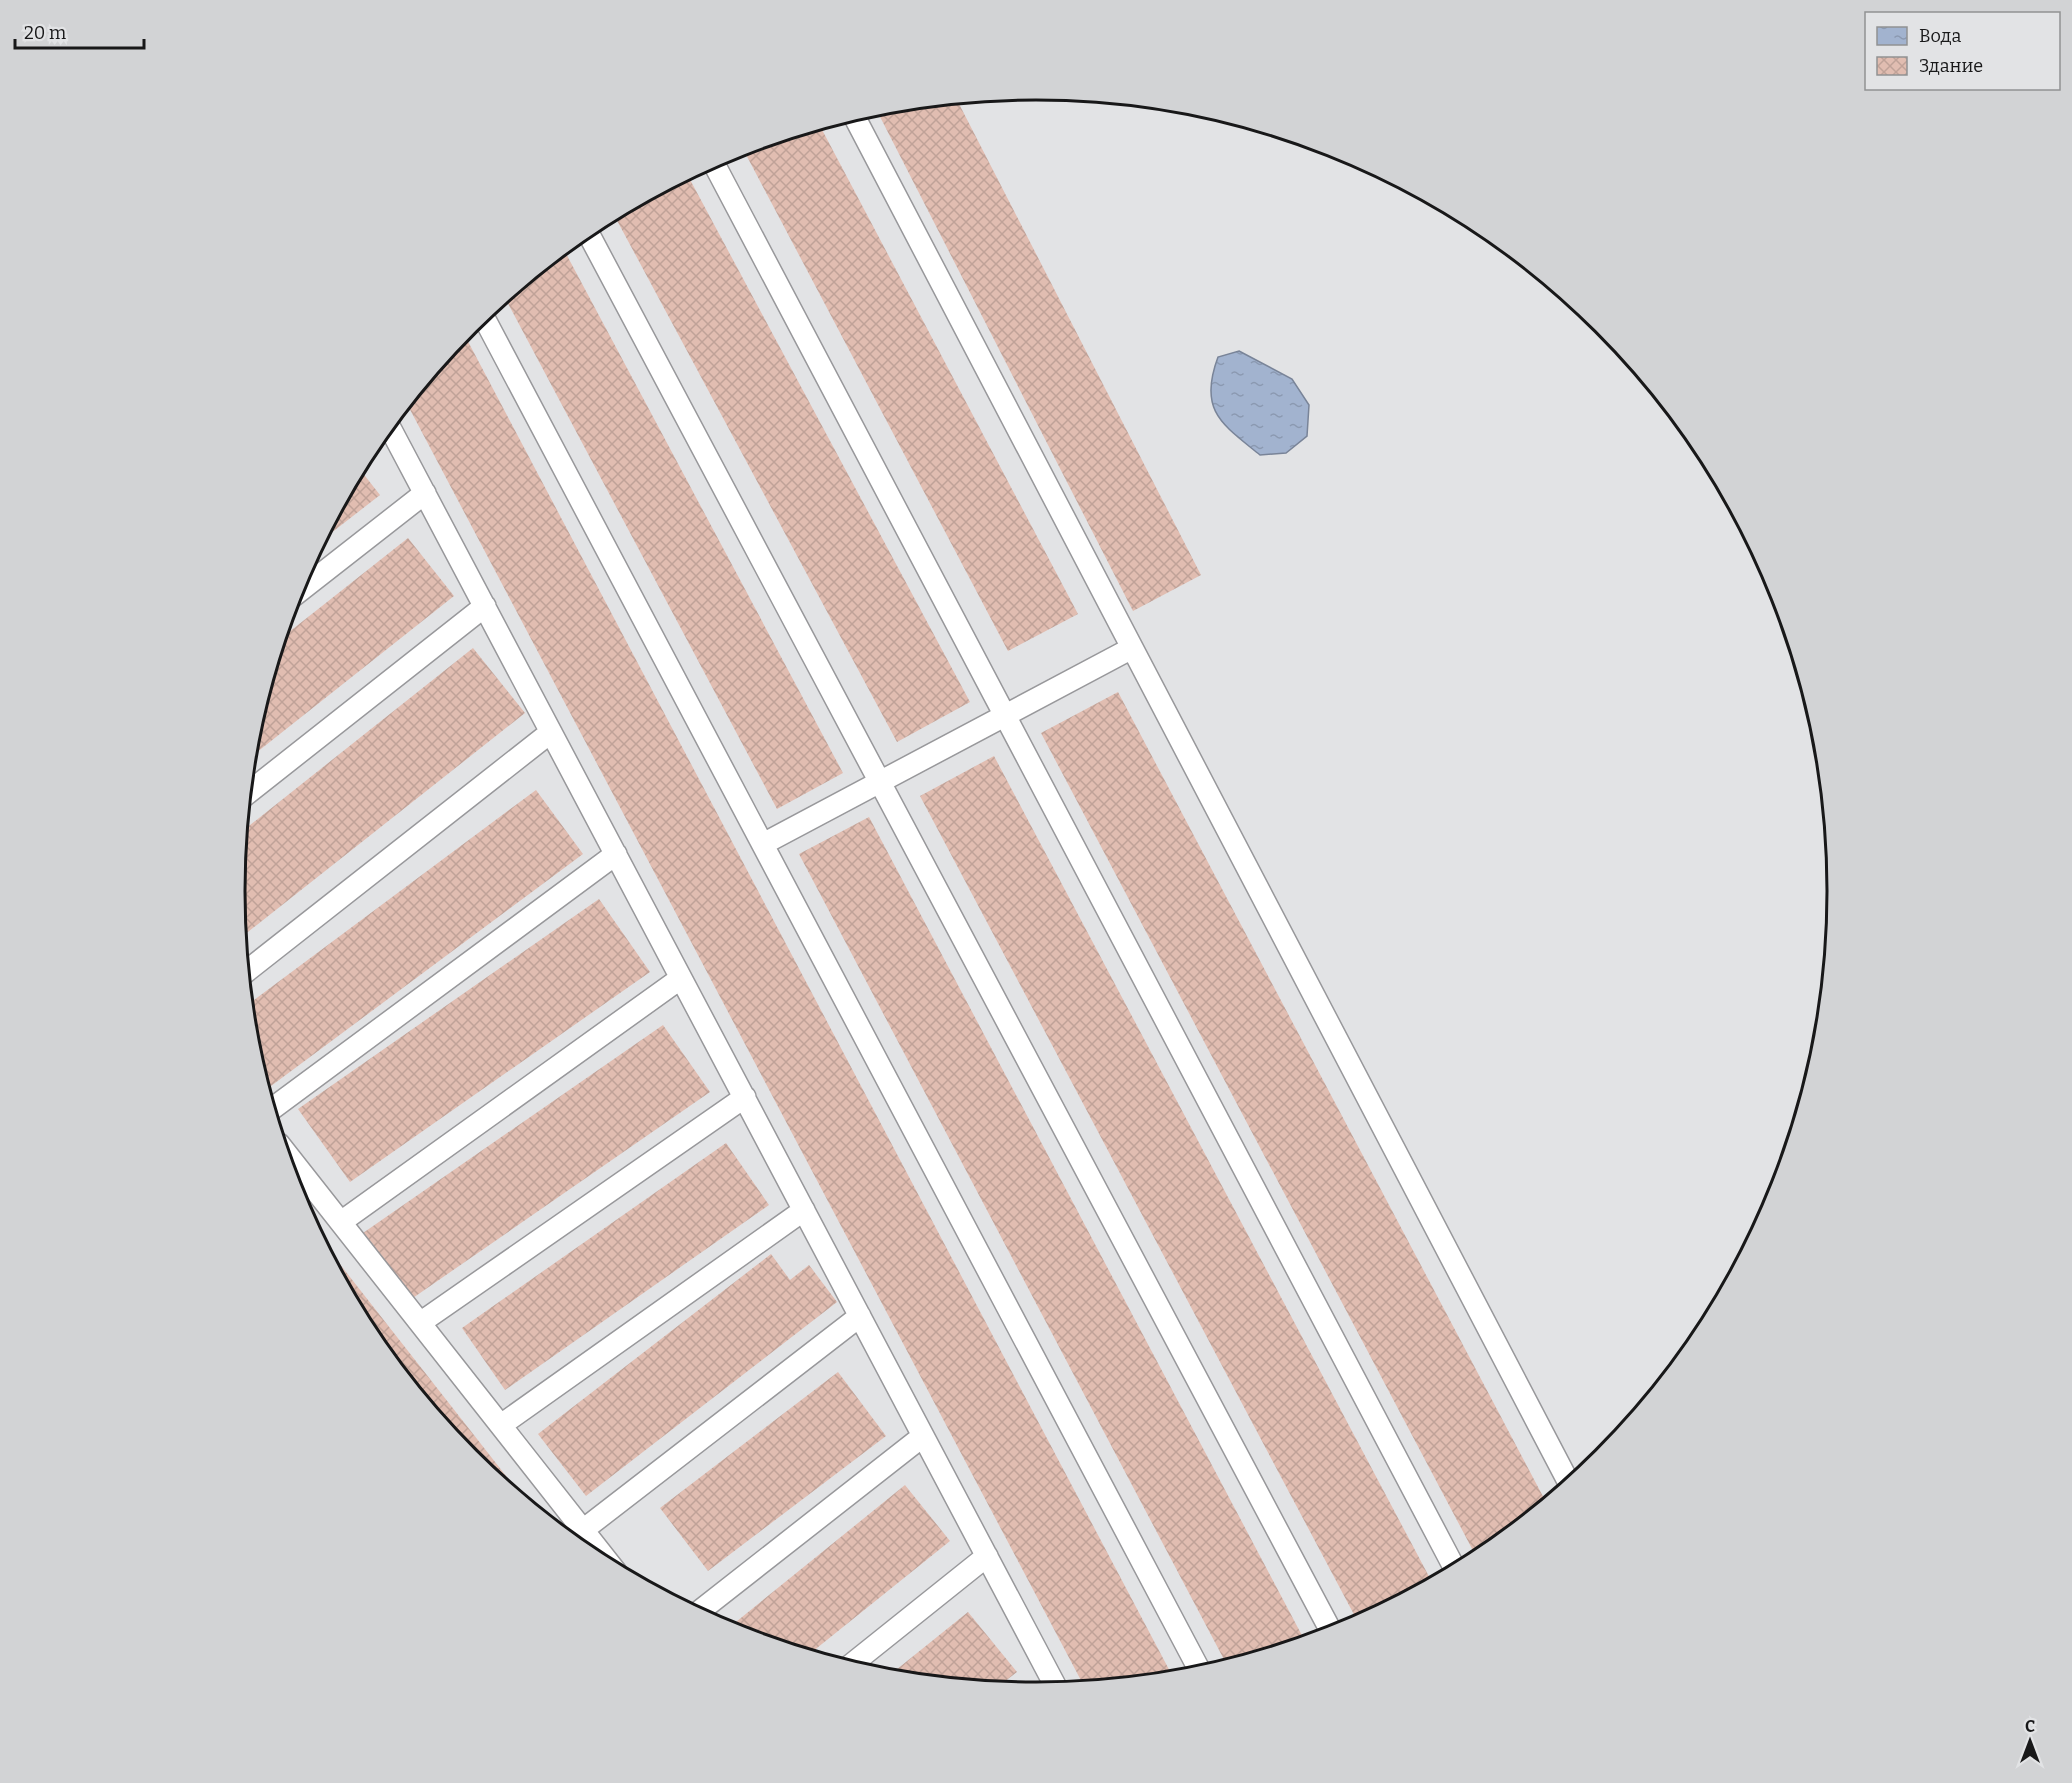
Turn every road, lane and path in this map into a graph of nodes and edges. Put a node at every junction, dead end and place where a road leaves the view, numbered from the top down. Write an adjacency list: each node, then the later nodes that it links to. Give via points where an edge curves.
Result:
1 (857, 121): 9 (lane)
2 (716, 168): 10 (lane)
3 (591, 238): 12 (lane)
4 (487, 323): 14 (lane)
5 (392, 432): 6 (lane)
6 (425, 493): 7 (lane); 8 (lane)
7 (307, 586)
8 (485, 606): 11 (lane); 13 (lane)
9 (1132, 648): 10 (lane); 27 (lane)
10 (1005, 715): 12 (lane); 31 (lane)
11 (551, 732): 15 (lane); 16 (lane)
12 (880, 782): 14 (lane); 33 (lane)
13 (252, 790)
14 (763, 844): 35 (lane)
15 (616, 854): 17 (lane); 19 (lane)
16 (249, 969)
17 (681, 978): 18 (lane); 22 (lane)
18 (744, 1097): 21 (lane); 24 (lane)
19 (275, 1106)
20 (293, 1161): 22 (lane)
21 (804, 1210): 23 (lane); 25 (lane)
22 (341, 1222): 24 (lane)
23 (860, 1316): 26 (lane); 28 (lane)
24 (420, 1323): 25 (lane)
25 (501, 1425): 28 (lane)
26 (923, 1436): 30 (lane); 32 (lane)
27 (1566, 1478)
28 (584, 1530): 29 (lane)
29 (600, 1551)
30 (987, 1556): 34 (lane); 36 (lane)
31 (1452, 1564)
32 (703, 1609)
33 (1328, 1626)
34 (856, 1661)
35 (1197, 1665)
36 (1050, 1682)

